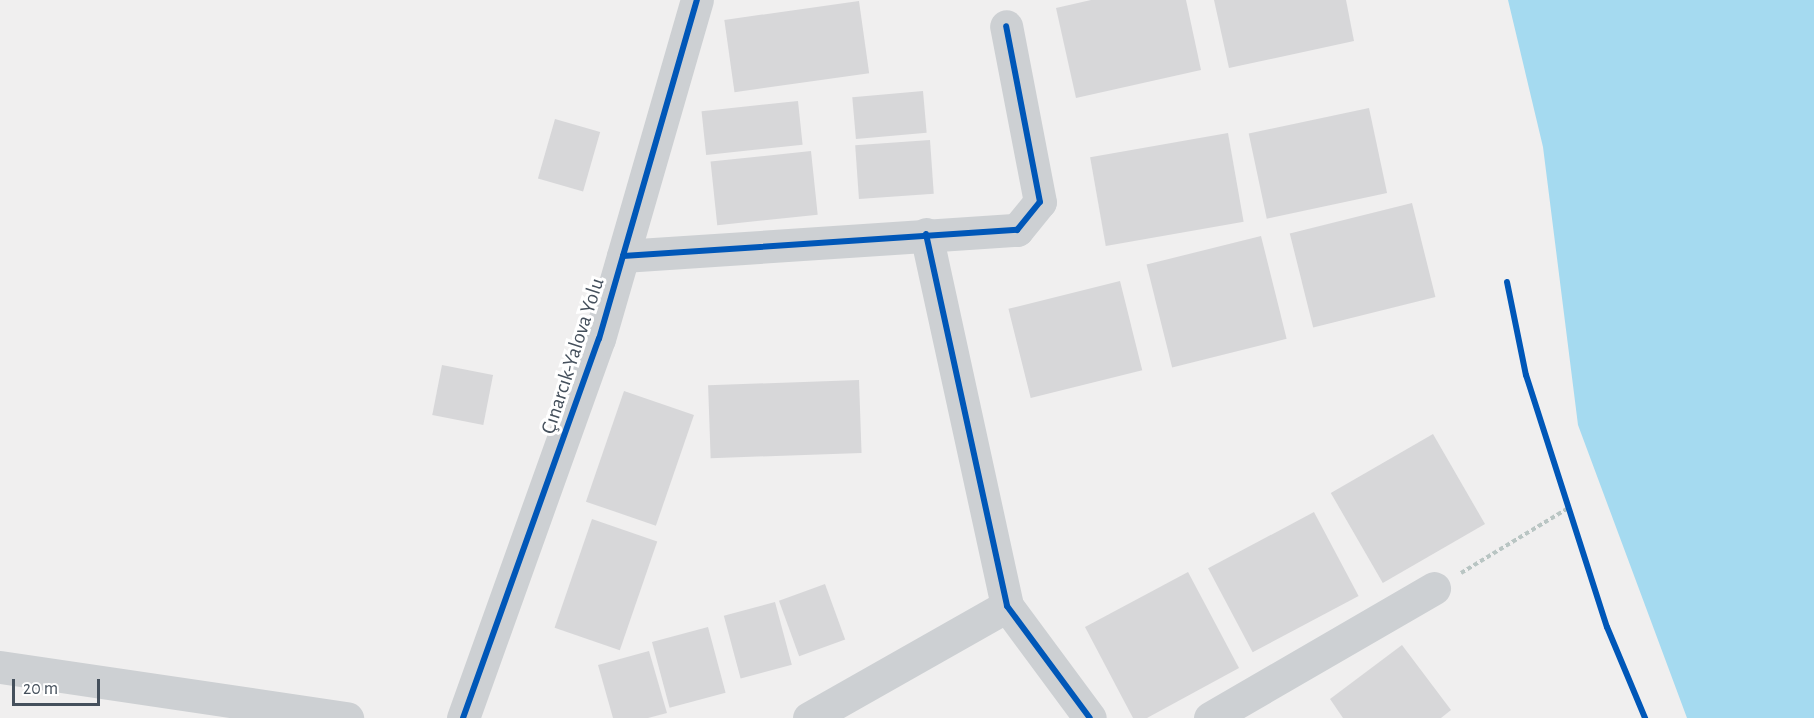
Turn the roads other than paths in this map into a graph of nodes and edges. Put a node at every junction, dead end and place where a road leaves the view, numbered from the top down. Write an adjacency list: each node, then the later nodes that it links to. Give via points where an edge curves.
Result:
1 (698, 0): 4 (street, Çınarcık-Yalova Yolu)
2 (1006, 26): 3 (street, via 1040,202 1017,230)
3 (926, 234): 4 (street); 6 (street)
4 (623, 256): 9 (street, Çınarcık-Yalova Yolu, via 599,339)
5 (1434, 588): 12 (street)
6 (1007, 606): 10 (street); 11 (street)
7 (0, 667): 8 (street)
8 (347, 718)
9 (463, 718)
10 (809, 718)
11 (1089, 718)
12 (1210, 718)

